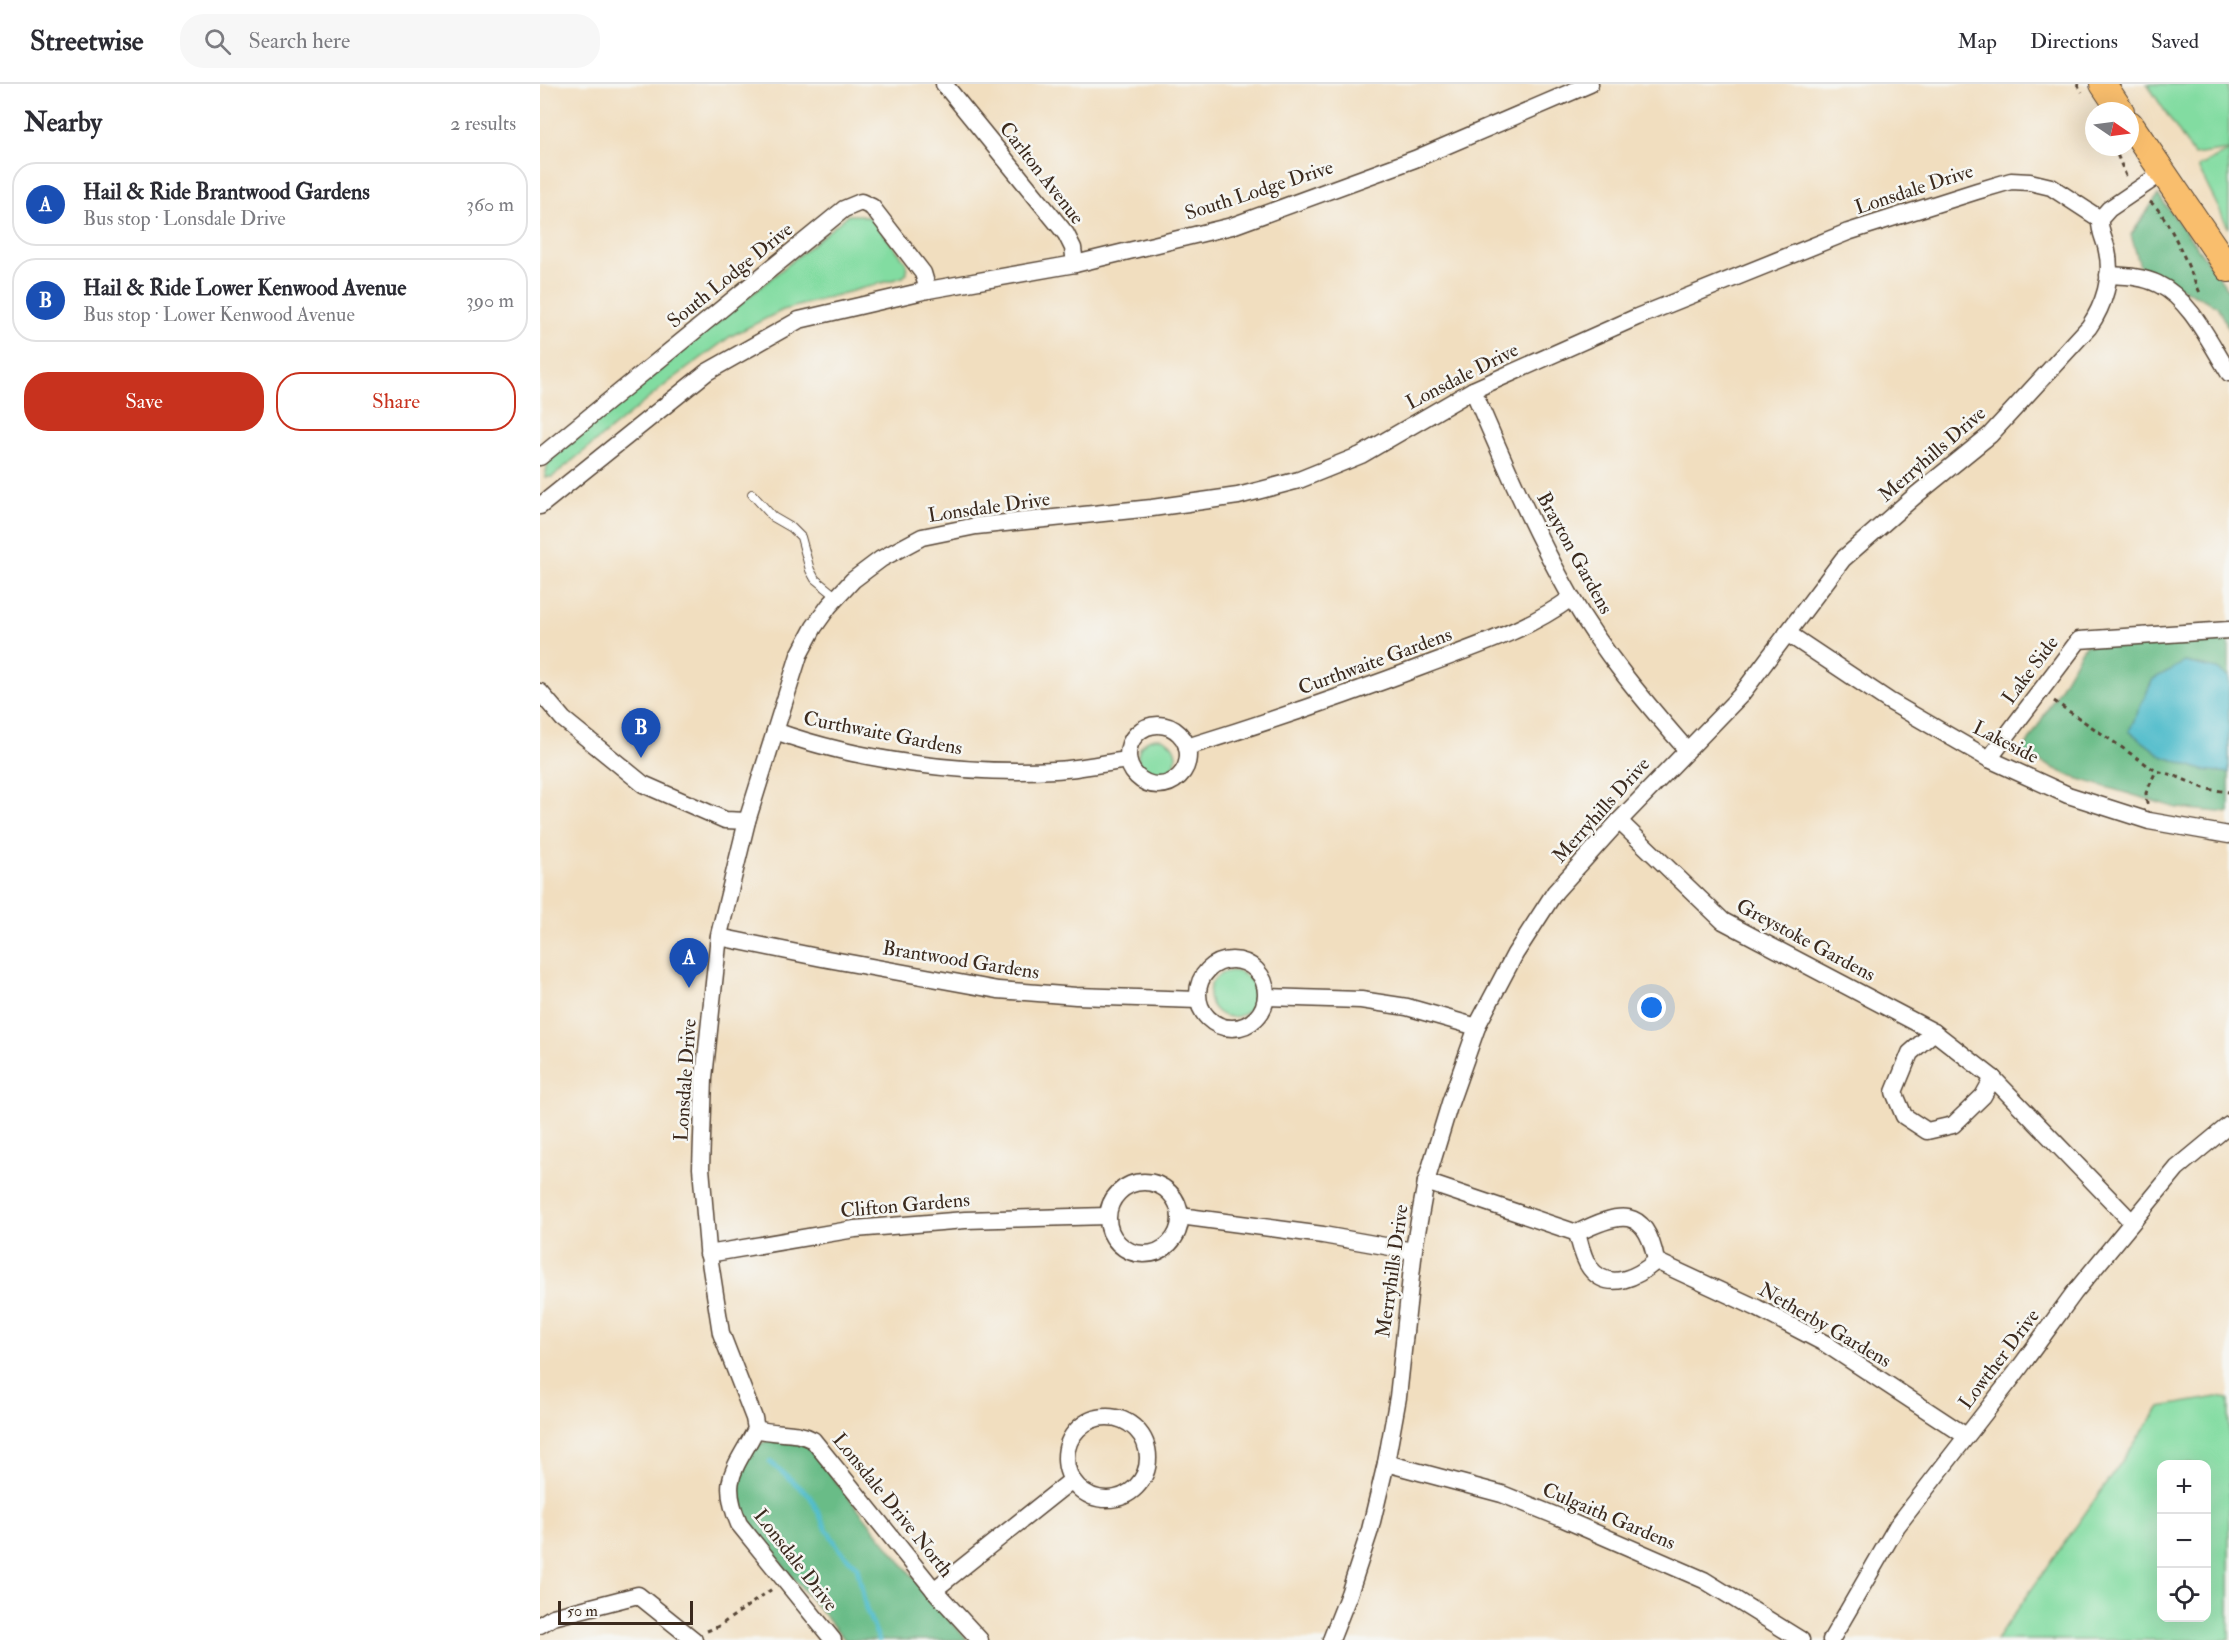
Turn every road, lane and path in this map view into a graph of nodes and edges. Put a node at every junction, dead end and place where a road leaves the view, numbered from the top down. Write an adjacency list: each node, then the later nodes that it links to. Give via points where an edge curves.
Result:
1 (945, 84): 10 (street, Carlton Avenue, via 1066,234)
2 (1590, 84): 10 (street, South Lodge Drive, via 1415,159 1232,225)
3 (2103, 84): 4 (main road)
4 (2115, 102)
5 (2139, 138): 7 (main road)
6 (2118, 156): 8 (path)
7 (2162, 172): 8 (street); 11 (main road)
8 (2133, 192): 9 (street); 14 (path, via 2157,206)
9 (2100, 219): 12 (street, Merryhills Drive); 16 (street, Lonsdale Drive, via 2051,187 2011,181 1848,232 1637,317)
10 (1075, 264): 13 (street, South Lodge Drive)
11 (2229, 269)
12 (2108, 275): 15 (street, via 2157,283 2183,301); 23 (street, Merryhills Drive, via 2105,297 2089,327 1990,435 1843,559)
13 (928, 290): 17 (street, South Lodge Drive, via 923,273 872,207 861,202 844,209); 19 (street, South Lodge Drive, via 799,320 707,372)
14 (2202, 298)
15 (2229, 373)
16 (1473, 390): 20 (street, Lonsdale Drive, via 1361,455 1299,480 1227,497 975,526 922,537 881,559); 21 (street, Brayton Gardens, via 1521,501)
17 (540, 457)
18 (752, 494): 20 (lane, via 773,517 801,537 815,579)
19 (543, 497)
20 (837, 597): 26 (street, Lonsdale Drive, via 799,654)
21 (1571, 598): 27 (street, Curthwaite Gardens, via 1524,627 1469,649 1279,719); 28 (street, Brayton Gardens, via 1633,688)
22 (2229, 630): 24 (street, Lake Side, via 2079,640)
23 (1787, 633): 28 (street, Merryhills Drive, via 1740,696); 29 (street, Lakeside, via 1889,701)
24 (2041, 691): 29 (street, Lake Side); 31 (path)
25 (540, 692): 34 (street, via 563,719 643,784 725,820)
26 (775, 731): 30 (street, Curthwaite Gardens, via 888,759 967,770 1057,770); 34 (street, Lonsdale Drive)
27 (1187, 747): 30 (street, via 1169,727 1151,726 1130,742); 30 (street, via 1182,773 1168,784 1150,785 1142,781 1135,776)
28 (1686, 749): 35 (street, Merryhills Drive)
29 (1989, 759): 36 (street, Lakeside, via 2068,795 2149,821)
30 (1128, 760)
31 (2156, 771): 32 (path, via 2206,789); 33 (path)
32 (2229, 792)
33 (2146, 793)
34 (747, 821): 37 (street, Lonsdale Drive)
35 (1619, 821): 40 (street, Merryhills Drive, via 1555,892 1515,954); 41 (street, Greystoke Gardens, via 1723,921)
36 (2229, 835)
37 (719, 937): 39 (street, Brantwood Gardens, via 998,990); 50 (street, Lonsdale Drive, via 704,1078 701,1168)
38 (1266, 997): 39 (street, via 1257,1017 1227,1028 1217,1025); 39 (street, via 1265,985 1252,966 1231,960 1209,968 1198,988); 40 (street, via 1361,1000 1407,1007)
39 (1198, 1000)
40 (1477, 1027): 44 (street, Merryhills Drive)
41 (1934, 1032): 42 (street, Greystoke Gardens); 42 (street, via 1910,1053 1894,1092 1904,1116 1927,1131 1953,1125 1983,1096)
42 (1993, 1078): 47 (street, Greystoke Gardens)
43 (2229, 1125): 47 (street, Lowther Drive, via 2176,1168)
44 (1426, 1182): 48 (street); 49 (street, Merryhills Drive)
45 (1107, 1216): 46 (street, via 1117,1193 1138,1182 1150,1182 1171,1194); 46 (street, via 1108,1227 1121,1247 1143,1255 1166,1248 1179,1228); 50 (street, Clifton Gardens, via 965,1220 866,1228)
46 (1180, 1216): 49 (street)
47 (2132, 1222): 53 (street, Lowther Drive)
48 (1577, 1233): 51 (street, via 1612,1217 1635,1220 1650,1236); 51 (street, via 1590,1269 1606,1279 1623,1281 1641,1274)
49 (1413, 1251): 54 (street, Merryhills Drive, via 1398,1397)
50 (708, 1254): 52 (street, Lonsdale Drive, via 721,1333)
51 (1656, 1261): 53 (street, Netherby Gardens, via 1826,1344)
52 (756, 1429): 56 (street, Lonsdale Drive, via 736,1464 729,1493 739,1524); 57 (street, Lonsdale Drive North, via 794,1432 813,1440)
53 (1966, 1436): 64 (street, Lowther Drive, via 1897,1526)
54 (1386, 1463): 62 (street, Merryhills Drive, via 1370,1530); 63 (street, Culgaith Gardens, via 1502,1494 1559,1517 1704,1580)
55 (1072, 1480): 55 (street, via 1066,1454 1078,1428 1089,1420 1116,1418 1139,1432 1146,1450 1146,1470 1130,1491 1106,1498 1087,1493); 57 (street)
56 (784, 1582): 59 (path); 60 (street, Lonsdale Drive)
57 (934, 1590): 61 (street, Lonsdale Drive North)
58 (540, 1625): 59 (street, via 553,1617 638,1595)
59 (693, 1639)
60 (833, 1640)
61 (980, 1640)
62 (1331, 1640)
63 (1801, 1640)
64 (1831, 1640)

